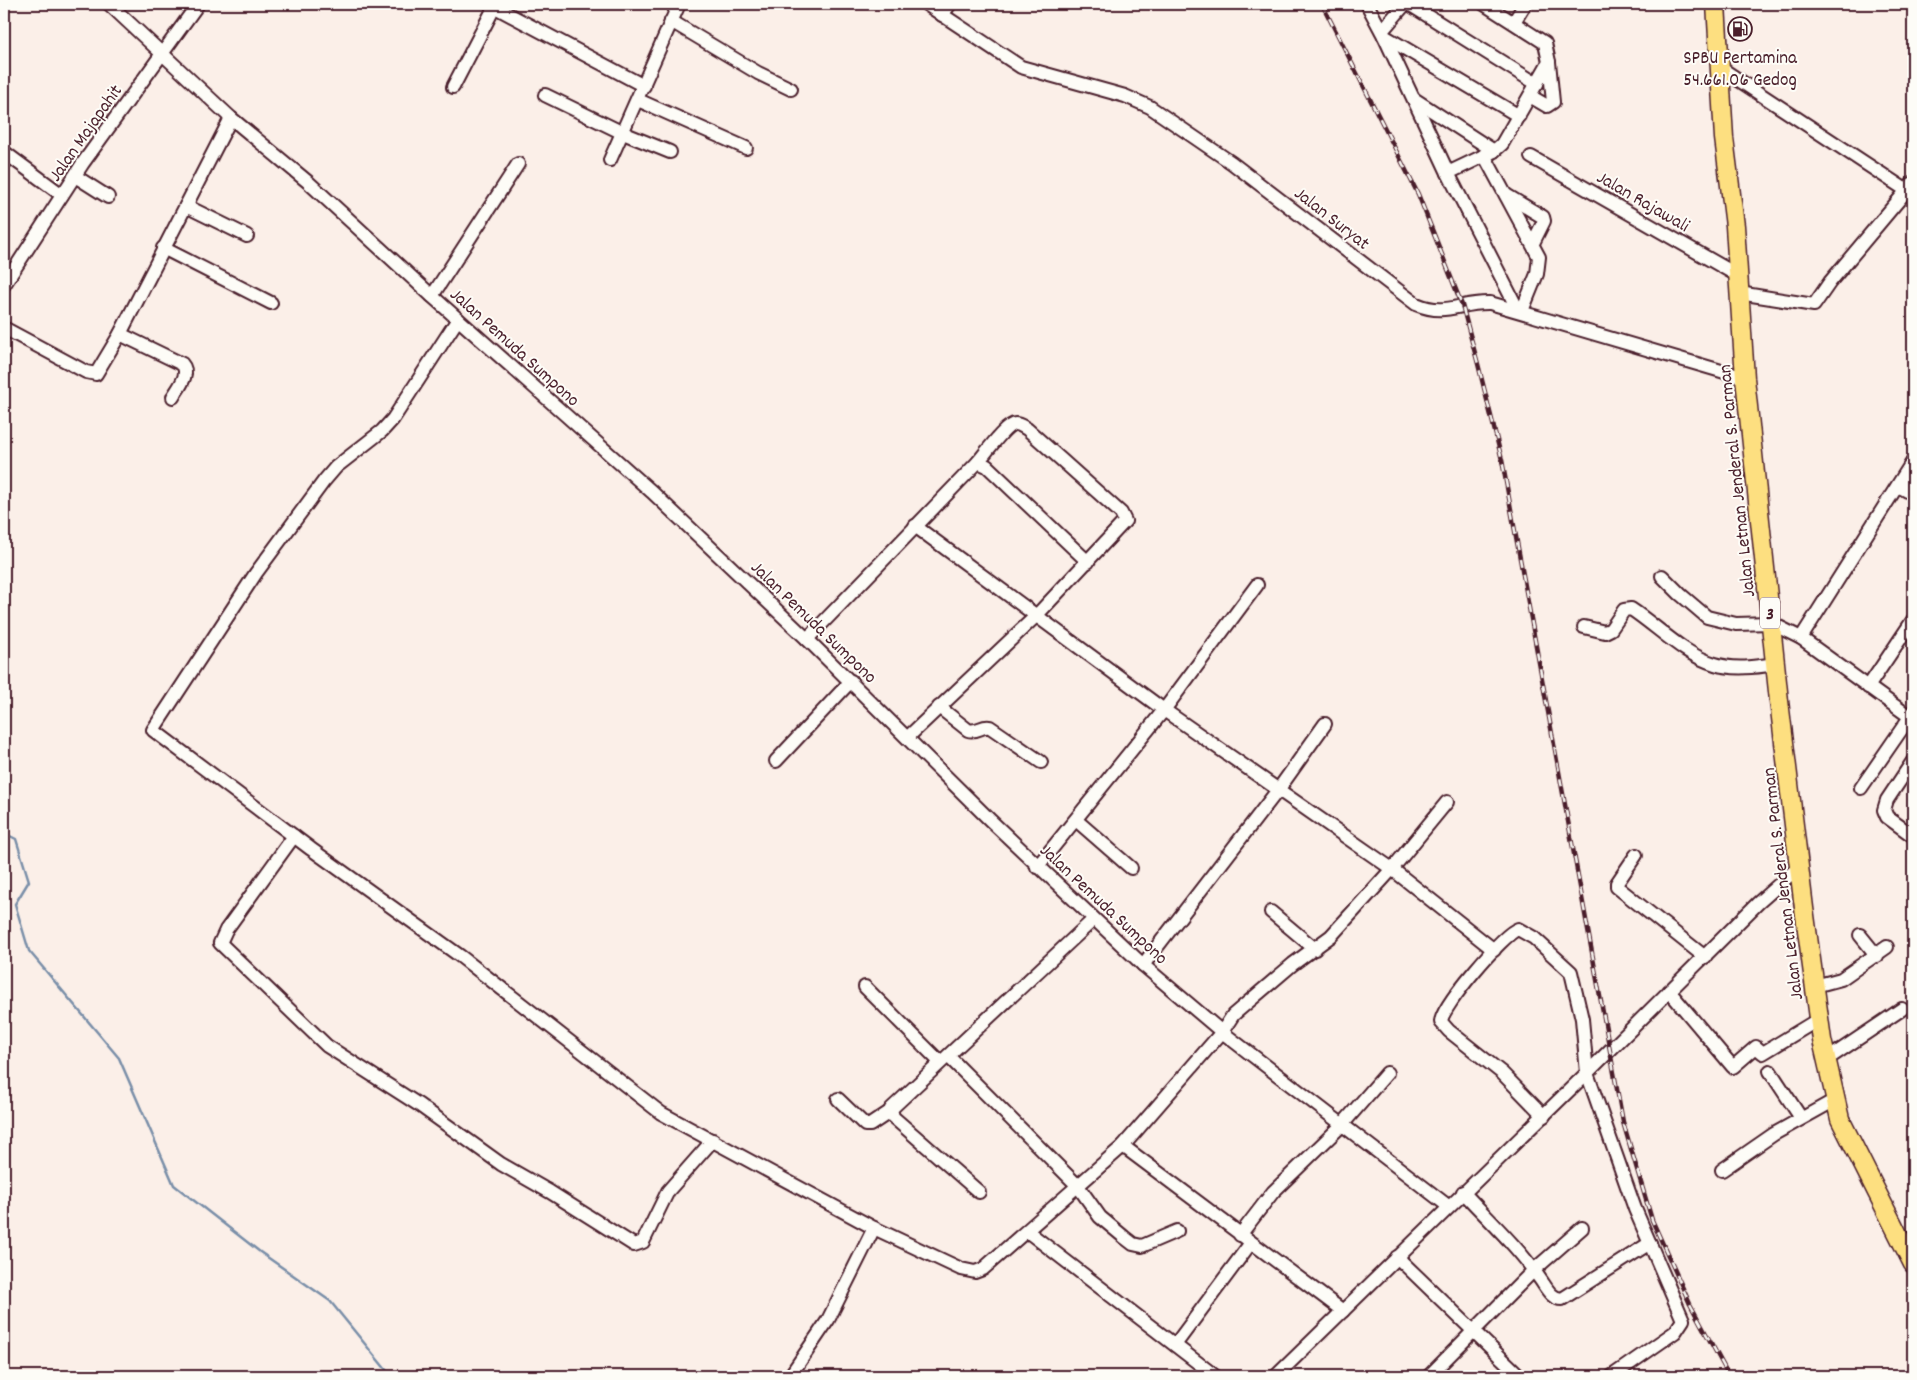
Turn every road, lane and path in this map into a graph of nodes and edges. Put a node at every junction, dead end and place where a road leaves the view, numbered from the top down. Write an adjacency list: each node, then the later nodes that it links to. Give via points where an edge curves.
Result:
1 (109, 4): 18 (street, Jalan Pemuda Sumpono)
2 (198, 4): 18 (street, Jalan Majapahit)
3 (679, 4): 15 (street)
4 (926, 4): 14 (street, Jalan Suryat)
5 (950, 4): 14 (street)
6 (1367, 4): 17 (street)
7 (1405, 4): 17 (street)
8 (1410, 4): 21 (street)
9 (1484, 4): 13 (street)
10 (1525, 4): 16 (street)
11 (1716, 4): 20 (highway, Jalan Letnan Jenderal S. Parman / 3)
12 (496, 5): 22 (street); 23 (street)
13 (1498, 7): 16 (street)
14 (942, 15): 54 (street, Jalan Suryat, via 1021,67 1125,96 1150,107 1232,163 1416,304 1441,311 1474,302)
15 (671, 21): 22 (street); 24 (street)
16 (1514, 22): 19 (street, via 1545,43)
17 (1383, 33): 27 (street); 29 (street)
18 (162, 53): 30 (street, Jalan Pemuda Sumpono); 40 (street, Jalan Majapahit)
19 (1549, 62): 21 (street); 26 (street, via 1553,102 1547,106)
20 (1722, 69): 41 (street); 49 (highway, Jalan Letnan Jenderal S. Parman / 3, via 1724,138)
21 (1537, 84): 26 (street)
22 (644, 86): 28 (street)
23 (453, 87)
24 (791, 89)
25 (545, 95): 31 (street)
26 (1530, 96): 29 (street)
27 (1413, 98): 35 (street); 39 (street)
28 (638, 100): 31 (street); 32 (street)
29 (1519, 116): 35 (street, via 1502,144)
30 (231, 118): 45 (street); 52 (street, Jalan Pemuda Sumpono, via 308,182)
31 (623, 133): 34 (street); 37 (street)
32 (746, 148)
33 (4, 152): 42 (street)
34 (670, 152)
35 (1489, 153): 39 (street); 43 (street)
36 (1531, 157): 49 (street, Jalan Rajawali)
37 (610, 160)
38 (518, 164): 52 (street)
39 (1448, 173): 54 (street)
40 (75, 176): 42 (street, Jalan Majapahit); 44 (street)
41 (1911, 189): 51 (street, via 1812,306)
42 (62, 195): 50 (street, Jalan Majapahit)
43 (1505, 195): 47 (street); 47 (street, via 1543,216)
44 (108, 197)
45 (186, 206): 46 (street); 48 (street)
46 (247, 236)
47 (1533, 243): 54 (street, via 1540,257 1539,265)
48 (164, 248): 53 (street); 57 (street)
49 (1737, 275): 51 (highway, Jalan Letnan Jenderal S. Parman / 3)
50 (4, 285)
51 (1739, 293): 58 (highway, Jalan Letnan Jenderal S. Parman / 3)
52 (432, 296): 55 (street, Jalan Pemuda Sumpono)
53 (270, 303)
54 (1520, 310): 58 (street, Jalan Suryat)
55 (458, 319): 73 (street, Jalan Pemuda Sumpono, via 652,492); 89 (street, via 393,419 336,467 287,529 153,730)
56 (4, 328): 57 (street, via 90,374 101,369)
57 (120, 334): 59 (street, via 186,368)
58 (1745, 378): 70 (highway, Jalan Letnan Jenderal S. Parman / 3)
59 (173, 397)
60 (1913, 461): 62 (street)
61 (978, 462): 64 (street); 65 (street, via 987,466); 65 (street, via 1006,429 1012,424 1019,424 1121,513 1124,524)
62 (1898, 486): 63 (street); 72 (street)
63 (1913, 494)
64 (915, 526): 68 (street); 73 (street)
65 (1088, 562): 68 (street)
66 (1662, 576): 70 (street, via 1707,616 1736,624)
67 (1257, 585): 78 (street)
68 (1036, 616): 77 (street); 78 (street)
69 (1913, 620): 76 (street)
70 (1771, 623): 72 (street); 74 (highway, Jalan Letnan Jenderal S. Parman / 3)
71 (1584, 627): 74 (street, via 1606,632 1624,610 1631,609 1713,664 1754,667)
72 (1801, 638): 76 (street)
73 (807, 639): 75 (street, Jalan Pemuda Sumpono)
74 (1776, 664): 92 (highway, Jalan Letnan Jenderal S. Parman / 3)
75 (850, 681): 81 (street, Jalan Pemuda Sumpono); 82 (street)
76 (1868, 687): 79 (street)
77 (939, 707): 81 (street); 84 (street, via 968,730 974,732 990,727)
78 (1164, 710): 86 (street); 88 (street)
79 (1912, 718): 85 (street)
80 (1325, 724): 86 (street)
81 (908, 737): 93 (street, Jalan Pemuda Sumpono)
82 (776, 761)
83 (1913, 761): 90 (street, via 1887,800 1884,810 1888,817)
84 (1041, 762)
85 (1861, 788)
86 (1278, 790): 95 (street); 102 (street)
87 (1447, 802): 95 (street)
88 (1076, 820): 93 (street); 94 (street)
89 (294, 836): 120 (street, via 460,956 654,1108); 120 (street, via 221,937 221,946 327,1046 501,1164 634,1245 645,1239 668,1191)
90 (1913, 836)
91 (1636, 855): 101 (street, via 1617,887)
92 (1800, 866): 101 (street); 103 (highway, Jalan Letnan Jenderal S. Parman / 3)
93 (1037, 867): 97 (street, Jalan Pemuda Sumpono)
94 (1131, 868)
95 (1392, 869): 99 (street, via 1340,927); 100 (street)
96 (1271, 912): 99 (street)
97 (1093, 920): 102 (street, Jalan Pemuda Sumpono); 109 (street)
98 (1860, 935): 103 (street, via 1882,952 1841,979)
99 (1315, 949): 108 (street, via 1233,1015)
100 (1494, 950): 113 (street, via 1511,932 1520,929 1561,960 1571,972 1582,1018); 117 (street, via 1443,1011 1441,1022 1502,1073)
101 (1705, 957): 105 (street)
102 (1142, 965): 108 (street, Jalan Pemuda Sumpono)
103 (1814, 986): 107 (highway, Jalan Letnan Jenderal S. Parman / 3)
104 (865, 987): 109 (street)
105 (1669, 991): 107 (street, via 1733,1067 1756,1048 1763,1052); 113 (street)
106 (1902, 1010): 110 (street)
107 (1819, 1019): 110 (highway, Jalan Letnan Jenderal S. Parman / 3)
108 (1222, 1032): 119 (street, Jalan Pemuda Sumpono); 121 (street)
109 (944, 1059): 116 (street); 123 (street)
110 (1826, 1060): 115 (highway, Jalan Letnan Jenderal S. Parman / 3)
111 (1770, 1071): 118 (street)
112 (1387, 1073): 119 (street)
113 (1587, 1073): 117 (street); 133 (street)
114 (838, 1099): 116 (street, via 865,1125)
115 (1835, 1100): 118 (street); 135 (highway, Jalan Letnan Jenderal S. Parman / 3, via 1855,1151)
116 (890, 1111): 124 (street)
117 (1544, 1116): 125 (street)
118 (1801, 1118): 122 (street)
119 (1341, 1126): 126 (street, Jalan Pemuda Sumpono); 131 (street, via 1274,1192)
120 (713, 1140): 127 (street)
121 (1123, 1146): 123 (street); 131 (street)
122 (1722, 1170)
123 (1078, 1186): 129 (street); 130 (street, via 1100,1217 1138,1246)
124 (979, 1192)
125 (1463, 1192): 126 (street); 136 (street)
126 (1448, 1206): 134 (street)
127 (874, 1228): 129 (street, via 952,1265 975,1272); 140 (street, via 828,1320)
128 (1582, 1228): 136 (street)
129 (1026, 1231): 139 (street)
130 (1177, 1231)
131 (1240, 1235): 132 (street)
132 (1250, 1244): 137 (street); 139 (street)
133 (1650, 1244): 136 (street, via 1562,1299 1551,1295); 145 (street, via 1682,1316 1682,1324)
134 (1398, 1257): 137 (street); 138 (street)
135 (1913, 1264)
136 (1534, 1270): 138 (street)
137 (1343, 1311): 142 (street)
138 (1474, 1331): 143 (street); 144 (street)
139 (1175, 1345): 141 (street)
140 (790, 1376)
141 (1215, 1376)
142 (1276, 1376)
143 (1429, 1376)
144 (1520, 1376)
145 (1612, 1376)

